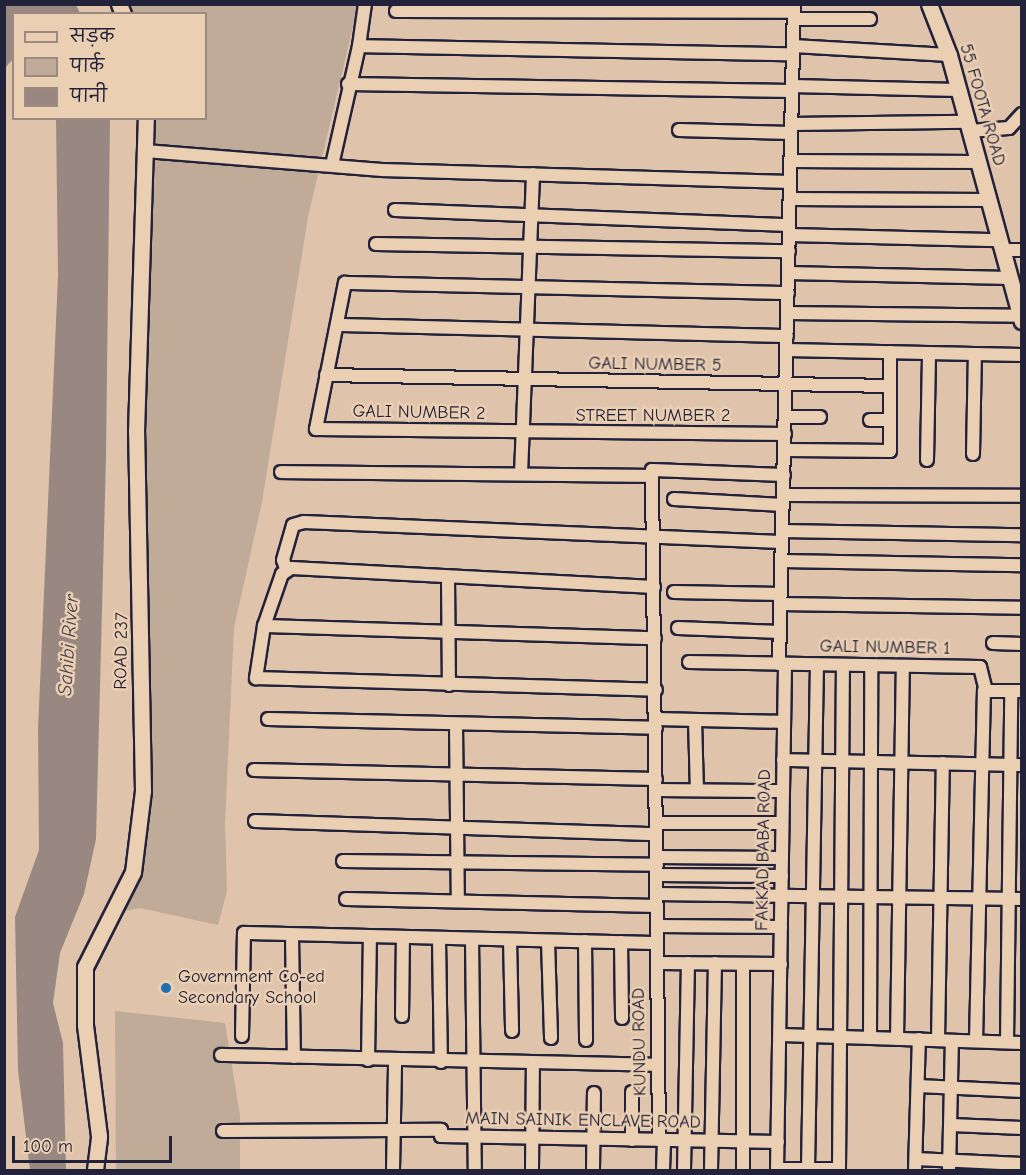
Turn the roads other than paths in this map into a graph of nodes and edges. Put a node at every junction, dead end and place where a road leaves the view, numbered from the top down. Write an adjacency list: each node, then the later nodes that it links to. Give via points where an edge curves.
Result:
1 (365, 4): 7 (street)
2 (929, 4): 9 (street, 55 FOOTA ROAD)
3 (536, 7): 4 (street, via 524,14); 5 (street)
4 (396, 11)
5 (794, 12): 6 (street); 8 (street, FAKKAD BABA ROAD)
6 (870, 19)
7 (359, 46): 8 (street); 10 (street)
8 (793, 50): 9 (street); 11 (street, FAKKAD BABA ROAD)
9 (949, 55): 12 (street, 55 FOOTA ROAD)
10 (348, 84): 11 (street); 21 (street)
11 (792, 88): 12 (street); 16 (street, FAKKAD BABA ROAD)
12 (958, 90): 15 (street, 55 FOOTA ROAD)
13 (1022, 114): 15 (street, via 1009,128)
14 (146, 120): 18 (street, ROAD 237)
15 (968, 126): 16 (street); 20 (street, 55 FOOTA ROAD)
16 (791, 128): 17 (street); 19 (street, FAKKAD BABA ROAD)
17 (679, 130)
18 (145, 151): 21 (street); 199 (street, ROAD 237, via 136,432 143,791 133,872 86,967 86,1025 99,1136)
19 (791, 161): 20 (street); 23 (street, FAKKAD BABA ROAD)
20 (978, 162): 25 (street, 55 FOOTA ROAD)
21 (332, 165): 22 (street)
22 (533, 174): 23 (street); 27 (street)
23 (790, 182): 24 (street, FAKKAD BABA ROAD)
24 (790, 199): 25 (street); 28 (street, FAKKAD BABA ROAD)
25 (989, 200): 30 (street, 55 FOOTA ROAD)
26 (395, 210): 27 (street)
27 (534, 215): 28 (street); 31 (street)
28 (789, 230): 30 (street); 33 (street, FAKKAD BABA ROAD)
29 (376, 243): 31 (street)
30 (1001, 245): 32 (street); 35 (street, 55 FOOTA ROAD)
31 (533, 246): 33 (street); 36 (street)
32 (1022, 250)
33 (789, 251): 34 (street, FAKKAD BABA ROAD)
34 (788, 273): 35 (street); 37 (street, FAKKAD BABA ROAD)
35 (1010, 278): 39 (street, 55 FOOTA ROAD)
36 (528, 288): 37 (street); 40 (street, via 345,284); 41 (street)
37 (788, 292): 38 (street, FAKKAD BABA ROAD)
38 (787, 313): 39 (street); 42 (street, FAKKAD BABA ROAD)
39 (1021, 318)
40 (337, 325): 41 (street); 48 (street)
41 (525, 333): 42 (street); 49 (street)
42 (787, 336): 43 (street, FAKKAD BABA ROAD)
43 (786, 350): 44 (street); 50 (street, FAKKAD BABA ROAD)
44 (890, 352): 45 (street); 51 (street)
45 (929, 353): 46 (street); 60 (street)
46 (975, 354): 47 (street); 59 (street)
47 (1022, 356)
48 (326, 375): 49 (street, GALI NUMBER 5); 56 (street, GALI NUMBER 2, via 316,429)
49 (524, 381): 50 (street, GALI NUMBER 5); 56 (street)
50 (786, 385): 51 (street, GALI NUMBER 5); 52 (street, FAKKAD BABA ROAD)
51 (890, 386): 55 (street)
52 (785, 417): 53 (street); 57 (street, FAKKAD BABA ROAD)
53 (820, 417)
54 (870, 420): 55 (street)
55 (890, 420): 58 (street, via 890,451)
56 (522, 433): 57 (street, STREET NUMBER 2); 62 (street)
57 (785, 434): 58 (street, FAKKAD BABA ROAD)
58 (784, 450): 64 (street, FAKKAD BABA ROAD)
59 (973, 454)
60 (927, 460)
61 (282, 472): 62 (street)
62 (521, 474): 63 (street)
63 (651, 476): 64 (street, via 658,467); 70 (street, KUNDU ROAD)
64 (784, 476): 67 (street, FAKKAD BABA ROAD)
65 (1022, 496): 67 (street)
66 (674, 499): 67 (street)
67 (783, 500): 69 (street, FAKKAD BABA ROAD)
68 (1022, 535): 69 (street)
69 (782, 536): 70 (street); 71 (street, FAKKAD BABA ROAD)
70 (652, 537): 73 (street, via 304,522 293,525 283,560); 75 (street, KUNDU ROAD)
71 (782, 561): 72 (street); 77 (street, FAKKAD BABA ROAD)
72 (1022, 565)
73 (286, 569): 74 (street); 79 (street)
74 (448, 577): 75 (street); 82 (street)
75 (654, 586): 83 (street, KUNDU ROAD)
76 (674, 592): 77 (street)
77 (781, 599): 78 (street); 81 (street, FAKKAD BABA ROAD)
78 (1022, 608)
79 (264, 626): 82 (street); 92 (street, via 256,678)
80 (678, 628): 81 (street)
81 (780, 632): 87 (street, FAKKAD BABA ROAD)
82 (450, 633): 83 (street); 92 (street)
83 (655, 638): 93 (street, KUNDU ROAD)
84 (993, 644): 85 (street)
85 (1022, 644)
86 (689, 662): 87 (street, GALI NUMBER 1)
87 (782, 665): 88 (street, GALI NUMBER 1); 98 (street, FAKKAD BABA ROAD)
88 (817, 665): 89 (street, GALI NUMBER 1); 102 (street)
89 (843, 665): 90 (street, GALI NUMBER 1); 103 (street)
90 (871, 666): 91 (street, GALI NUMBER 1); 104 (street)
91 (903, 666): 94 (street, GALI NUMBER 1, via 984,669); 105 (street)
92 (449, 685): 93 (street)
93 (656, 690): 100 (street, KUNDU ROAD)
94 (984, 690): 95 (street); 107 (street)
95 (1016, 691): 108 (street)
96 (268, 719): 99 (street)
97 (695, 720): 98 (street); 100 (street); 112 (street)
98 (784, 722): 101 (street, FAKKAD BABA ROAD)
99 (456, 723): 100 (street); 110 (street)
100 (656, 724): 111 (street, KUNDU ROAD)
101 (783, 760): 102 (street); 113 (street, FAKKAD BABA ROAD)
102 (817, 761): 103 (street); 124 (street)
103 (842, 762): 104 (street); 125 (street)
104 (874, 762): 105 (street); 126 (street)
105 (901, 763): 106 (street); 127 (street)
106 (943, 763): 107 (street); 128 (street)
107 (984, 764): 108 (street); 129 (street)
108 (1016, 765): 131 (street)
109 (254, 770): 110 (street)
110 (456, 774): 111 (street); 116 (street)
111 (656, 784): 112 (street); 117 (street, KUNDU ROAD)
112 (697, 790): 113 (street)
113 (783, 790): 115 (street, FAKKAD BABA ROAD)
114 (255, 821): 116 (street)
115 (782, 823): 117 (street); 118 (street, FAKKAD BABA ROAD)
116 (457, 827): 117 (street); 120 (street)
117 (656, 828): 121 (street, KUNDU ROAD)
118 (782, 858): 121 (street); 122 (street, FAKKAD BABA ROAD)
119 (343, 861): 120 (street)
120 (459, 863): 121 (street); 134 (street)
121 (657, 866): 122 (street); 133 (street, KUNDU ROAD)
122 (782, 876): 123 (street, FAKKAD BABA ROAD)
123 (782, 895): 124 (street); 133 (street); 136 (street, FAKKAD BABA ROAD)
124 (813, 896): 125 (street); 157 (street)
125 (840, 896): 126 (street); 158 (street)
126 (869, 897): 127 (street); 160 (street)
127 (901, 897): 128 (street); 161 (street)
128 (942, 898): 129 (street); 164 (street)
129 (981, 898): 131 (street); 166 (street)
130 (345, 899): 134 (street)
131 (1007, 899): 132 (street); 167 (street)
132 (1022, 899)
133 (657, 900): 134 (street); 135 (street, KUNDU ROAD)
134 (459, 901)
135 (657, 926): 136 (street); 146 (street, KUNDU ROAD)
136 (781, 927): 151 (street, FAKKAD BABA ROAD)
137 (292, 936): 139 (street); 156 (street, via 244,933); 170 (street)
138 (403, 937): 139 (street); 140 (street); 152 (street)
139 (370, 938): 171 (street)
140 (439, 939): 141 (street); 173 (street)
141 (472, 939): 142 (street); 174 (street)
142 (510, 940): 143 (street); 154 (street)
143 (548, 941): 144 (street); 159 (street)
144 (585, 941): 145 (street); 162 (street)
145 (621, 942): 146 (street); 153 (street)
146 (657, 943): 147 (street, KUNDU ROAD)
147 (657, 963): 148 (street); 176 (street, KUNDU ROAD)
148 (688, 963): 149 (street); 191 (street)
149 (715, 963): 150 (street); 192 (street)
150 (743, 963): 151 (street); 193 (street)
151 (781, 964): 155 (street, FAKKAD BABA ROAD)
152 (402, 1016)
153 (622, 1018)
154 (512, 1031)
155 (780, 1035): 157 (street); 194 (street, FAKKAD BABA ROAD)
156 (242, 1036)
157 (811, 1036): 158 (street); 198 (street)
158 (838, 1037): 160 (street); 198 (street, via 839,1169)
159 (551, 1038)
160 (870, 1038): 161 (street)
161 (897, 1039): 163 (street)
162 (586, 1040)
163 (919, 1040): 164 (street); 177 (street)
164 (938, 1040): 165 (street)
165 (952, 1041): 166 (street); 178 (street)
166 (976, 1041): 167 (street)
167 (1007, 1042): 168 (street)
168 (1022, 1043)
169 (221, 1055): 170 (street)
170 (294, 1057): 171 (street)
171 (369, 1060): 172 (street)
172 (395, 1061): 173 (street); 184 (street)
173 (441, 1062): 174 (street)
174 (477, 1062): 175 (street); 186 (street)
175 (533, 1063): 176 (street); 187 (street)
176 (658, 1065): 190 (street, KUNDU ROAD)
177 (918, 1086): 178 (street); 195 (street)
178 (951, 1088): 179 (street); 182 (street)
179 (1022, 1091)
180 (632, 1092): 189 (street)
181 (594, 1093): 188 (street)
182 (951, 1125): 183 (street); 196 (street)
183 (1022, 1128)
184 (394, 1130): 185 (street, MAIN SAINIK ENCLAVE ROAD); 186 (street, MAIN SAINIK ENCLAVE ROAD, via 441,1130 441,1136); 200 (street)
185 (224, 1131)
186 (474, 1137): 187 (street, MAIN SAINIK ENCLAVE ROAD); 201 (street)
187 (533, 1138): 188 (street, MAIN SAINIK ENCLAVE ROAD); 202 (street)
188 (594, 1138): 189 (street, MAIN SAINIK ENCLAVE ROAD); 203 (street)
189 (632, 1140): 190 (street, MAIN SAINIK ENCLAVE ROAD)
190 (661, 1140): 191 (street, MAIN SAINIK ENCLAVE ROAD); 204 (street, KUNDU ROAD)
191 (685, 1140): 192 (street, MAIN SAINIK ENCLAVE ROAD); 205 (street)
192 (712, 1141): 193 (street, MAIN SAINIK ENCLAVE ROAD); 206 (street)
193 (742, 1141): 194 (street, MAIN SAINIK ENCLAVE ROAD); 207 (street)
194 (778, 1142): 208 (street, FAKKAD BABA ROAD)
195 (915, 1165): 196 (street)
196 (949, 1165): 197 (street)
197 (1017, 1166)
198 (808, 1169): 208 (street)
199 (95, 1170)
200 (393, 1170)
201 (475, 1170)
202 (531, 1170)
203 (593, 1170)
204 (663, 1170)
205 (684, 1170)
206 (711, 1170)
207 (743, 1170)
208 (777, 1170)

